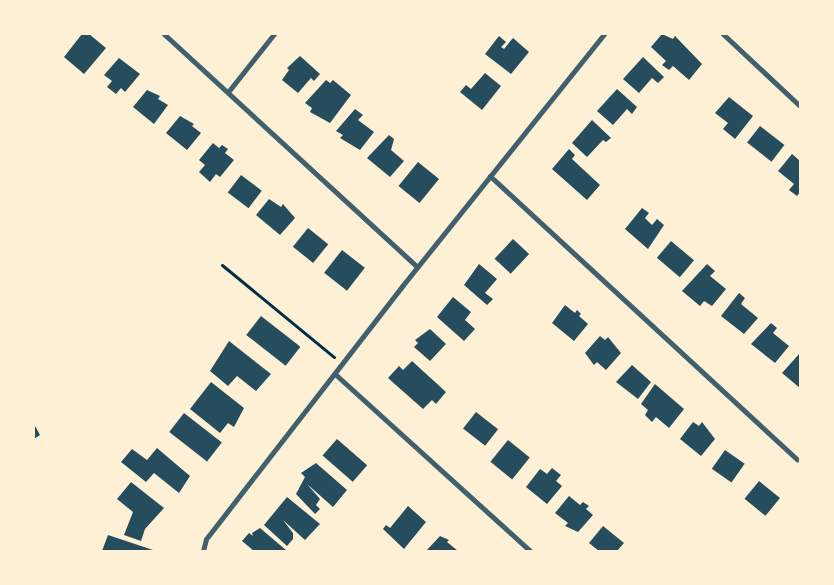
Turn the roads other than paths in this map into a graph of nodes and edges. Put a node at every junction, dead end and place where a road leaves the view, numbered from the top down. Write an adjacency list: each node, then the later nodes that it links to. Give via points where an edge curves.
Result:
1 (164, 34): 5 (street)
2 (274, 34): 5 (street)
3 (604, 34): 7 (street)
4 (723, 34): 6 (street)
5 (228, 92): 8 (street)
6 (800, 106)
7 (490, 176): 8 (street); 10 (street)
8 (417, 267): 9 (street)
9 (335, 374): 11 (street, via 206,539); 12 (street)
10 (797, 459)
11 (203, 551)
12 (530, 551)

